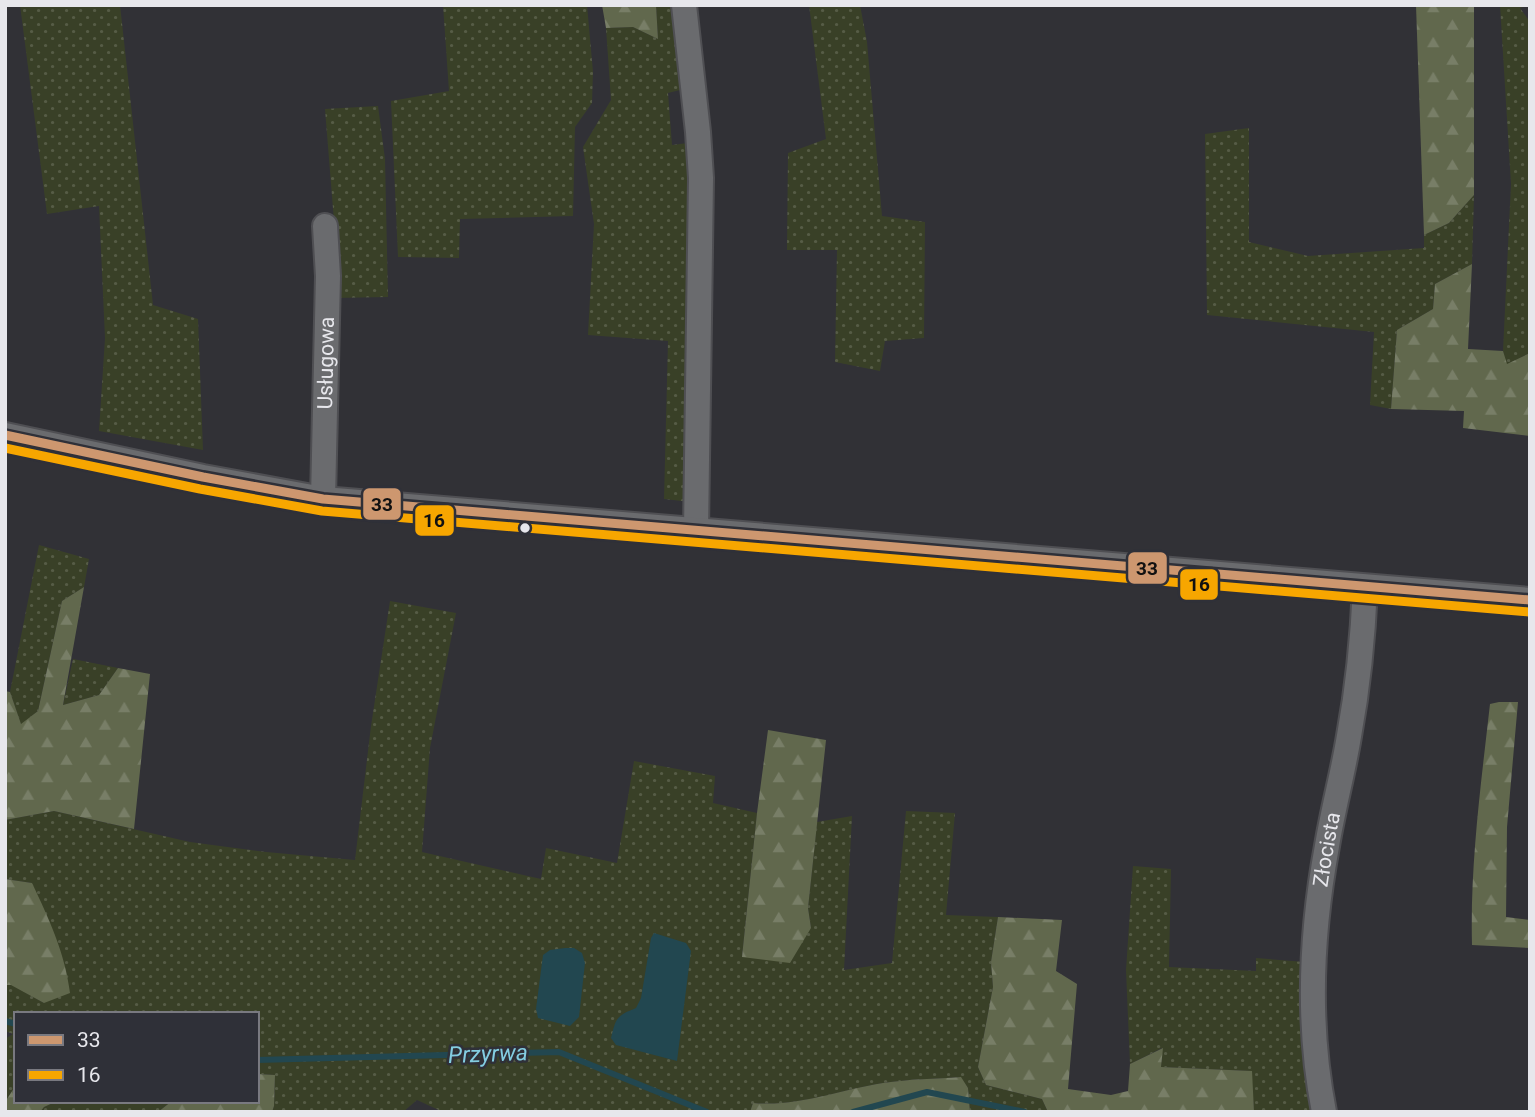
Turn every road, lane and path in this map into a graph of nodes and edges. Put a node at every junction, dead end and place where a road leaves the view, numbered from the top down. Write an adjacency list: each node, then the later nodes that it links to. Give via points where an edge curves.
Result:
1 (684, 5): 5 (street, via 701,178)
2 (325, 226): 4 (street, Usługowa)
3 (5, 435): 4 (street)
4 (323, 499): 5 (street)
5 (696, 531): 6 (street)
6 (1365, 587): 7 (street); 8 (street, Złocista, via 1353,715 1326,847 1317,929 1313,1025)
7 (1530, 600)
8 (1324, 1112)

